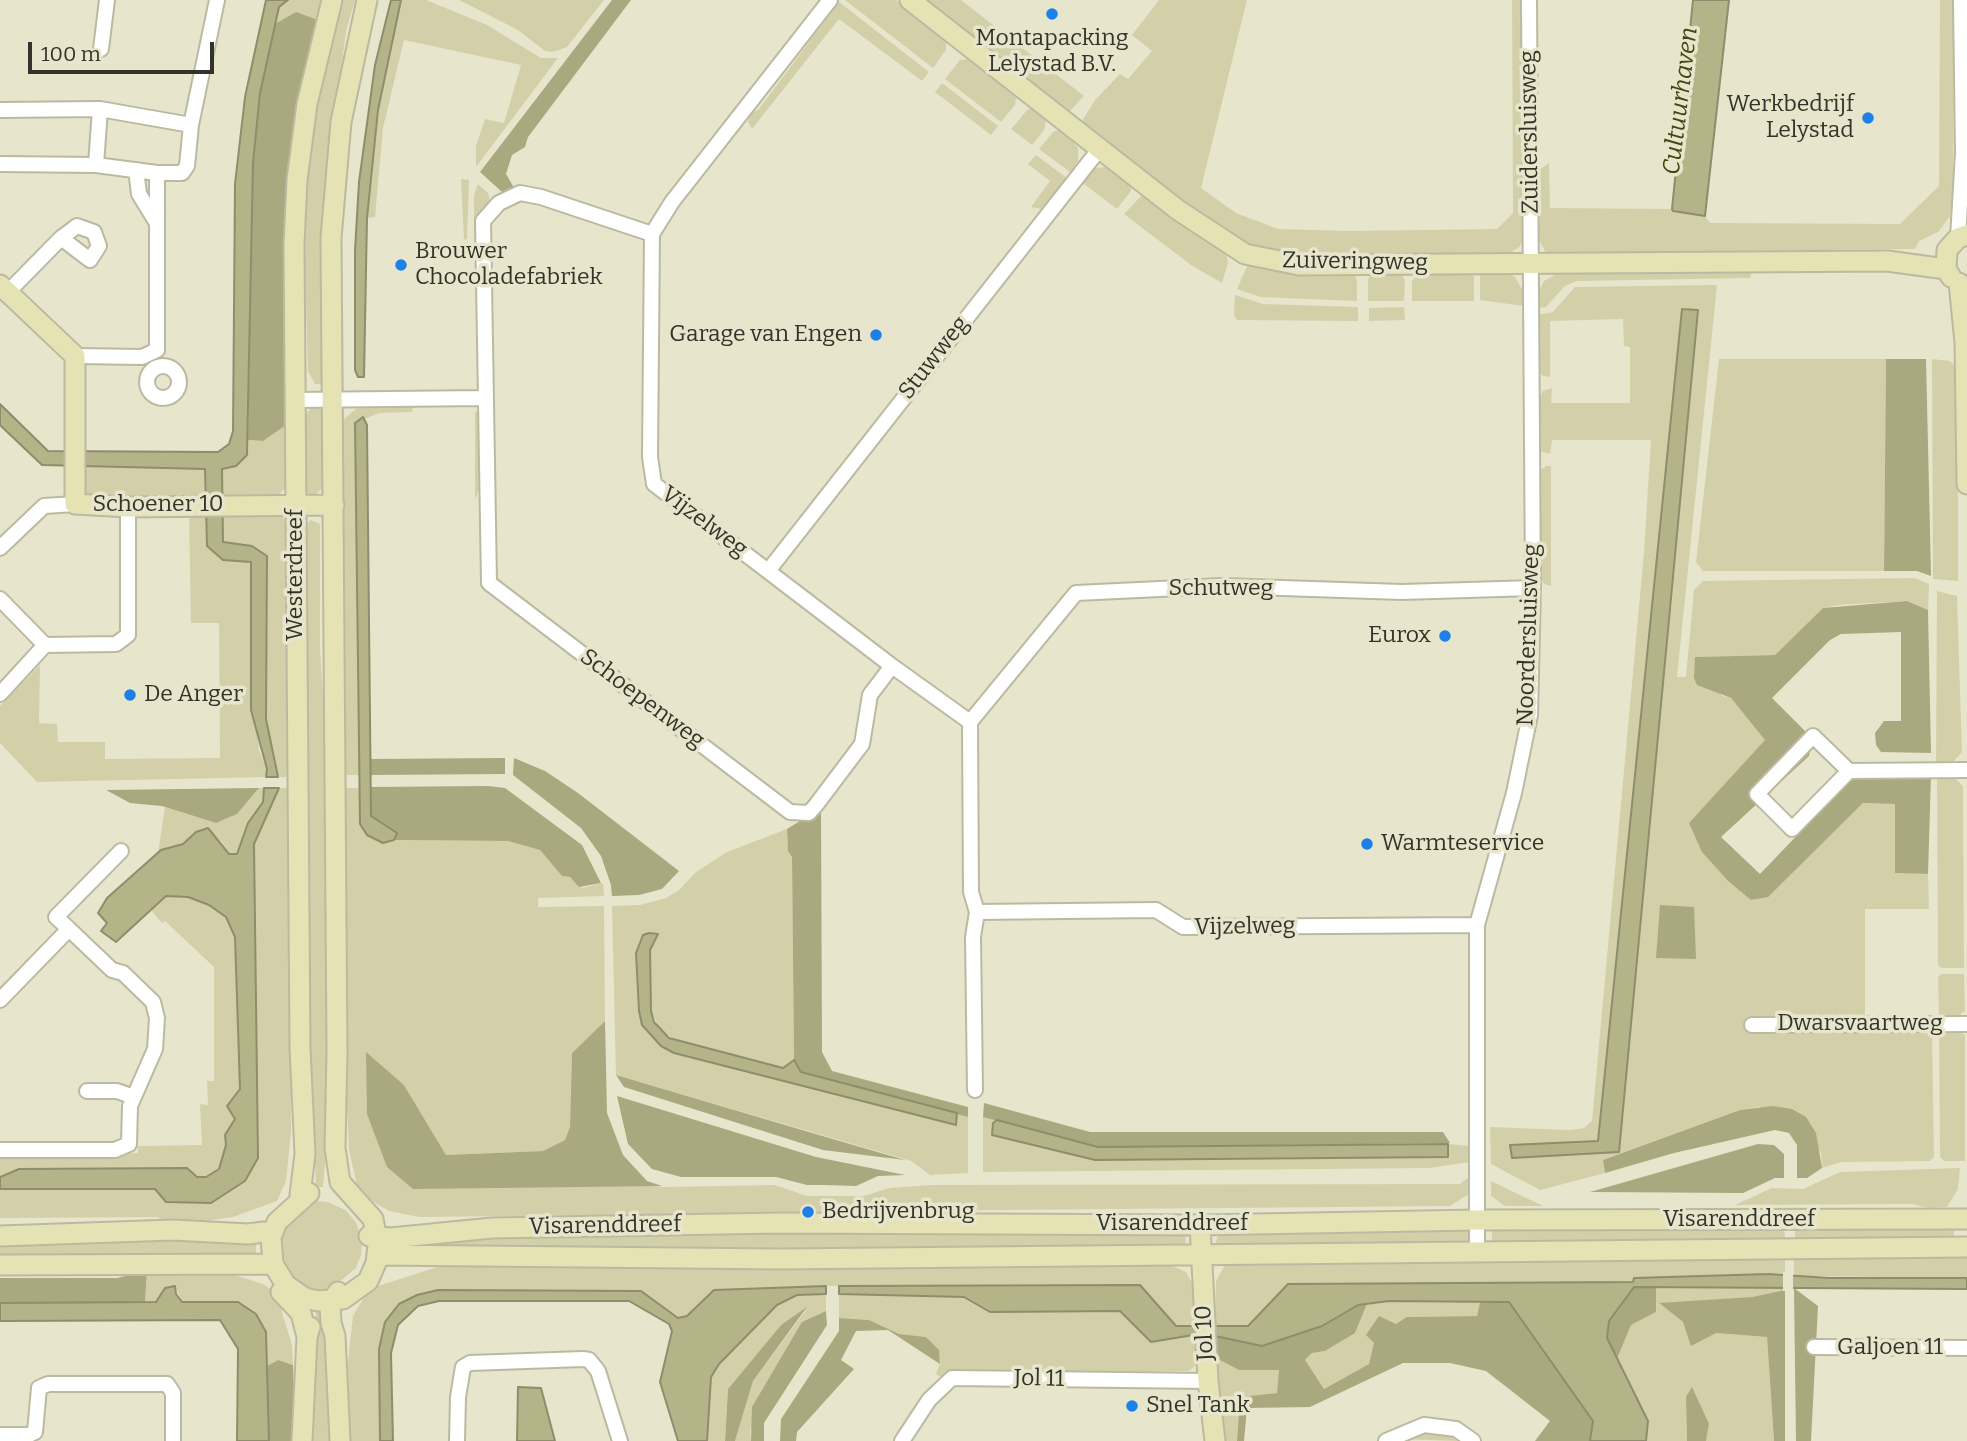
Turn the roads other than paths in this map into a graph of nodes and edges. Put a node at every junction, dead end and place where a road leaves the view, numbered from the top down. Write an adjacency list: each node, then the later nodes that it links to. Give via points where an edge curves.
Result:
1 (107, 0): 9 (street)
2 (217, 0): 12 (street)
3 (332, 0): 30 (main road, Westerdreef, via 307,104 297,180)
4 (367, 0): 28 (main road, Westerdreef, via 348,84 337,166 331,238)
5 (830, 0): 21 (street)
6 (910, 0): 13 (main road, Zuiveringweg)
7 (1529, 0): 24 (street, Zuidersluisweg)
8 (1961, 0): 14 (street)
9 (102, 49)
10 (100, 109): 11 (street); 12 (street); 16 (street)
11 (0, 110)
12 (191, 125): 18 (street, via 187,166 182,173)
13 (1101, 147): 24 (main road, Zuiveringweg, via 1178,211 1245,254 1298,265); 37 (street, Stuwweg)
14 (1963, 153): 19 (street); 23 (street)
15 (0, 164): 16 (street)
16 (96, 164): 17 (street)
17 (136, 170): 18 (street); 20 (street, via 139,194)
18 (157, 173): 20 (street)
19 (1967, 176)
20 (156, 221): 27 (street, via 157,350 152,362)
21 (652, 234): 29 (street, Schoepenweg, via 541,197 520,193 499,203 483,221); 37 (street, Vijzelweg, via 650,457 654,484)
22 (61, 238): 25 (street)
23 (1957, 260): 24 (main road, Zuiveringweg); 26 (main road)
24 (1531, 264): 38 (street, Noordersluisweg)
25 (4, 288): 27 (main road)
26 (1966, 337): 31 (main road)
27 (75, 356): 32 (main road)
28 (332, 398): 29 (street); 30 (street); 34 (main road, Westerdreef)
29 (485, 398): 41 (street, Schoepenweg, via 489,583 790,812 809,813 862,744 870,695)
30 (295, 400): 33 (main road, Westerdreef)
31 (1967, 485)
32 (75, 504): 35 (main road, Schoener 10); 36 (street, Schoener 10, via 44,506)
33 (296, 505): 34 (main road, Schoener 10); 35 (main road, Schoener 10); 58 (main road, Westerdreef, via 300,1061 305,1154 310,1169)
34 (334, 505): 57 (main road, Westerdreef, via 337,1038 335,1148 329,1165)
35 (128, 507): 40 (street, via 128,635 116,644)
36 (0, 548)
37 (768, 571): 41 (street, Vijzelweg)
38 (1533, 588): 43 (street, Schutweg, via 1391,592 1222,586 1076,593); 48 (street, Noordersluisweg, via 1530,715 1514,793)
39 (0, 600): 40 (street)
40 (45, 645): 42 (street)
41 (892, 666): 43 (street, Vijzelweg)
42 (0, 694)
43 (971, 722): 47 (street, via 971,892)
44 (1967, 770): 45 (street)
45 (1849, 771): 45 (street, via 1792,829 1756,794 1813,736)
46 (121, 851): 49 (street, via 56,918)
47 (977, 912): 48 (street, Vijzelweg, via 1156,910 1183,928); 53 (street, via 973,937)
48 (1477, 925): 60 (street, Noordersluisweg)
49 (69, 929): 50 (street); 55 (street, via 153,1002 155,1049)
50 (0, 1000)
51 (1967, 1024): 52 (street, Dwarsvaartweg)
52 (1752, 1025)
53 (975, 1090)
54 (87, 1091): 55 (street, via 117,1091)
55 (134, 1097): 56 (street, via 129,1144 115,1150)
56 (0, 1150)
57 (338, 1191): 58 (main road); 64 (main road, via 358,1212)
58 (304, 1194): 62 (main road, via 275,1211); 68 (main road, via 277,1222)
59 (1967, 1219): 60 (main road, Visarenddreef)
60 (1476, 1220): 61 (main road, Visarenddreef); 66 (street, Noordersluisweg)
61 (1200, 1225): 64 (main road, Visarenddreef, via 492,1227); 67 (main road, Jol 10)
62 (264, 1232): 63 (main road); 68 (main road)
63 (0, 1236)
64 (375, 1242): 67 (main road, Visarenddreef, via 781,1259); 70 (main road, via 368,1280)
65 (1967, 1247): 66 (main road, Visarenddreef)
66 (1476, 1252): 67 (main road, Visarenddreef)
67 (1201, 1256): 73 (main road, Jol 10)
68 (269, 1264): 69 (main road); 70 (main road, via 275,1284)
69 (0, 1265)
70 (321, 1301): 77 (main road, via 307,1337); 78 (main road, via 335,1336)
71 (1814, 1347): 72 (street, Galjoen 11)
72 (1967, 1348)
73 (1208, 1381): 81 (street, Jol 11, via 952,1378 929,1400); 82 (main road, Jol 10)
74 (8, 1437): 76 (street, via 35,1432 39,1388 48,1384 166,1384 173,1393)
75 (1394, 1440): 83 (street, via 1424,1425 1456,1429)
76 (173, 1441)
77 (302, 1441)
78 (340, 1441)
79 (457, 1441): 80 (street, via 463,1367 470,1363 583,1359 598,1371)
80 (620, 1441)
81 (902, 1441)
82 (1216, 1441)
83 (1472, 1441)

